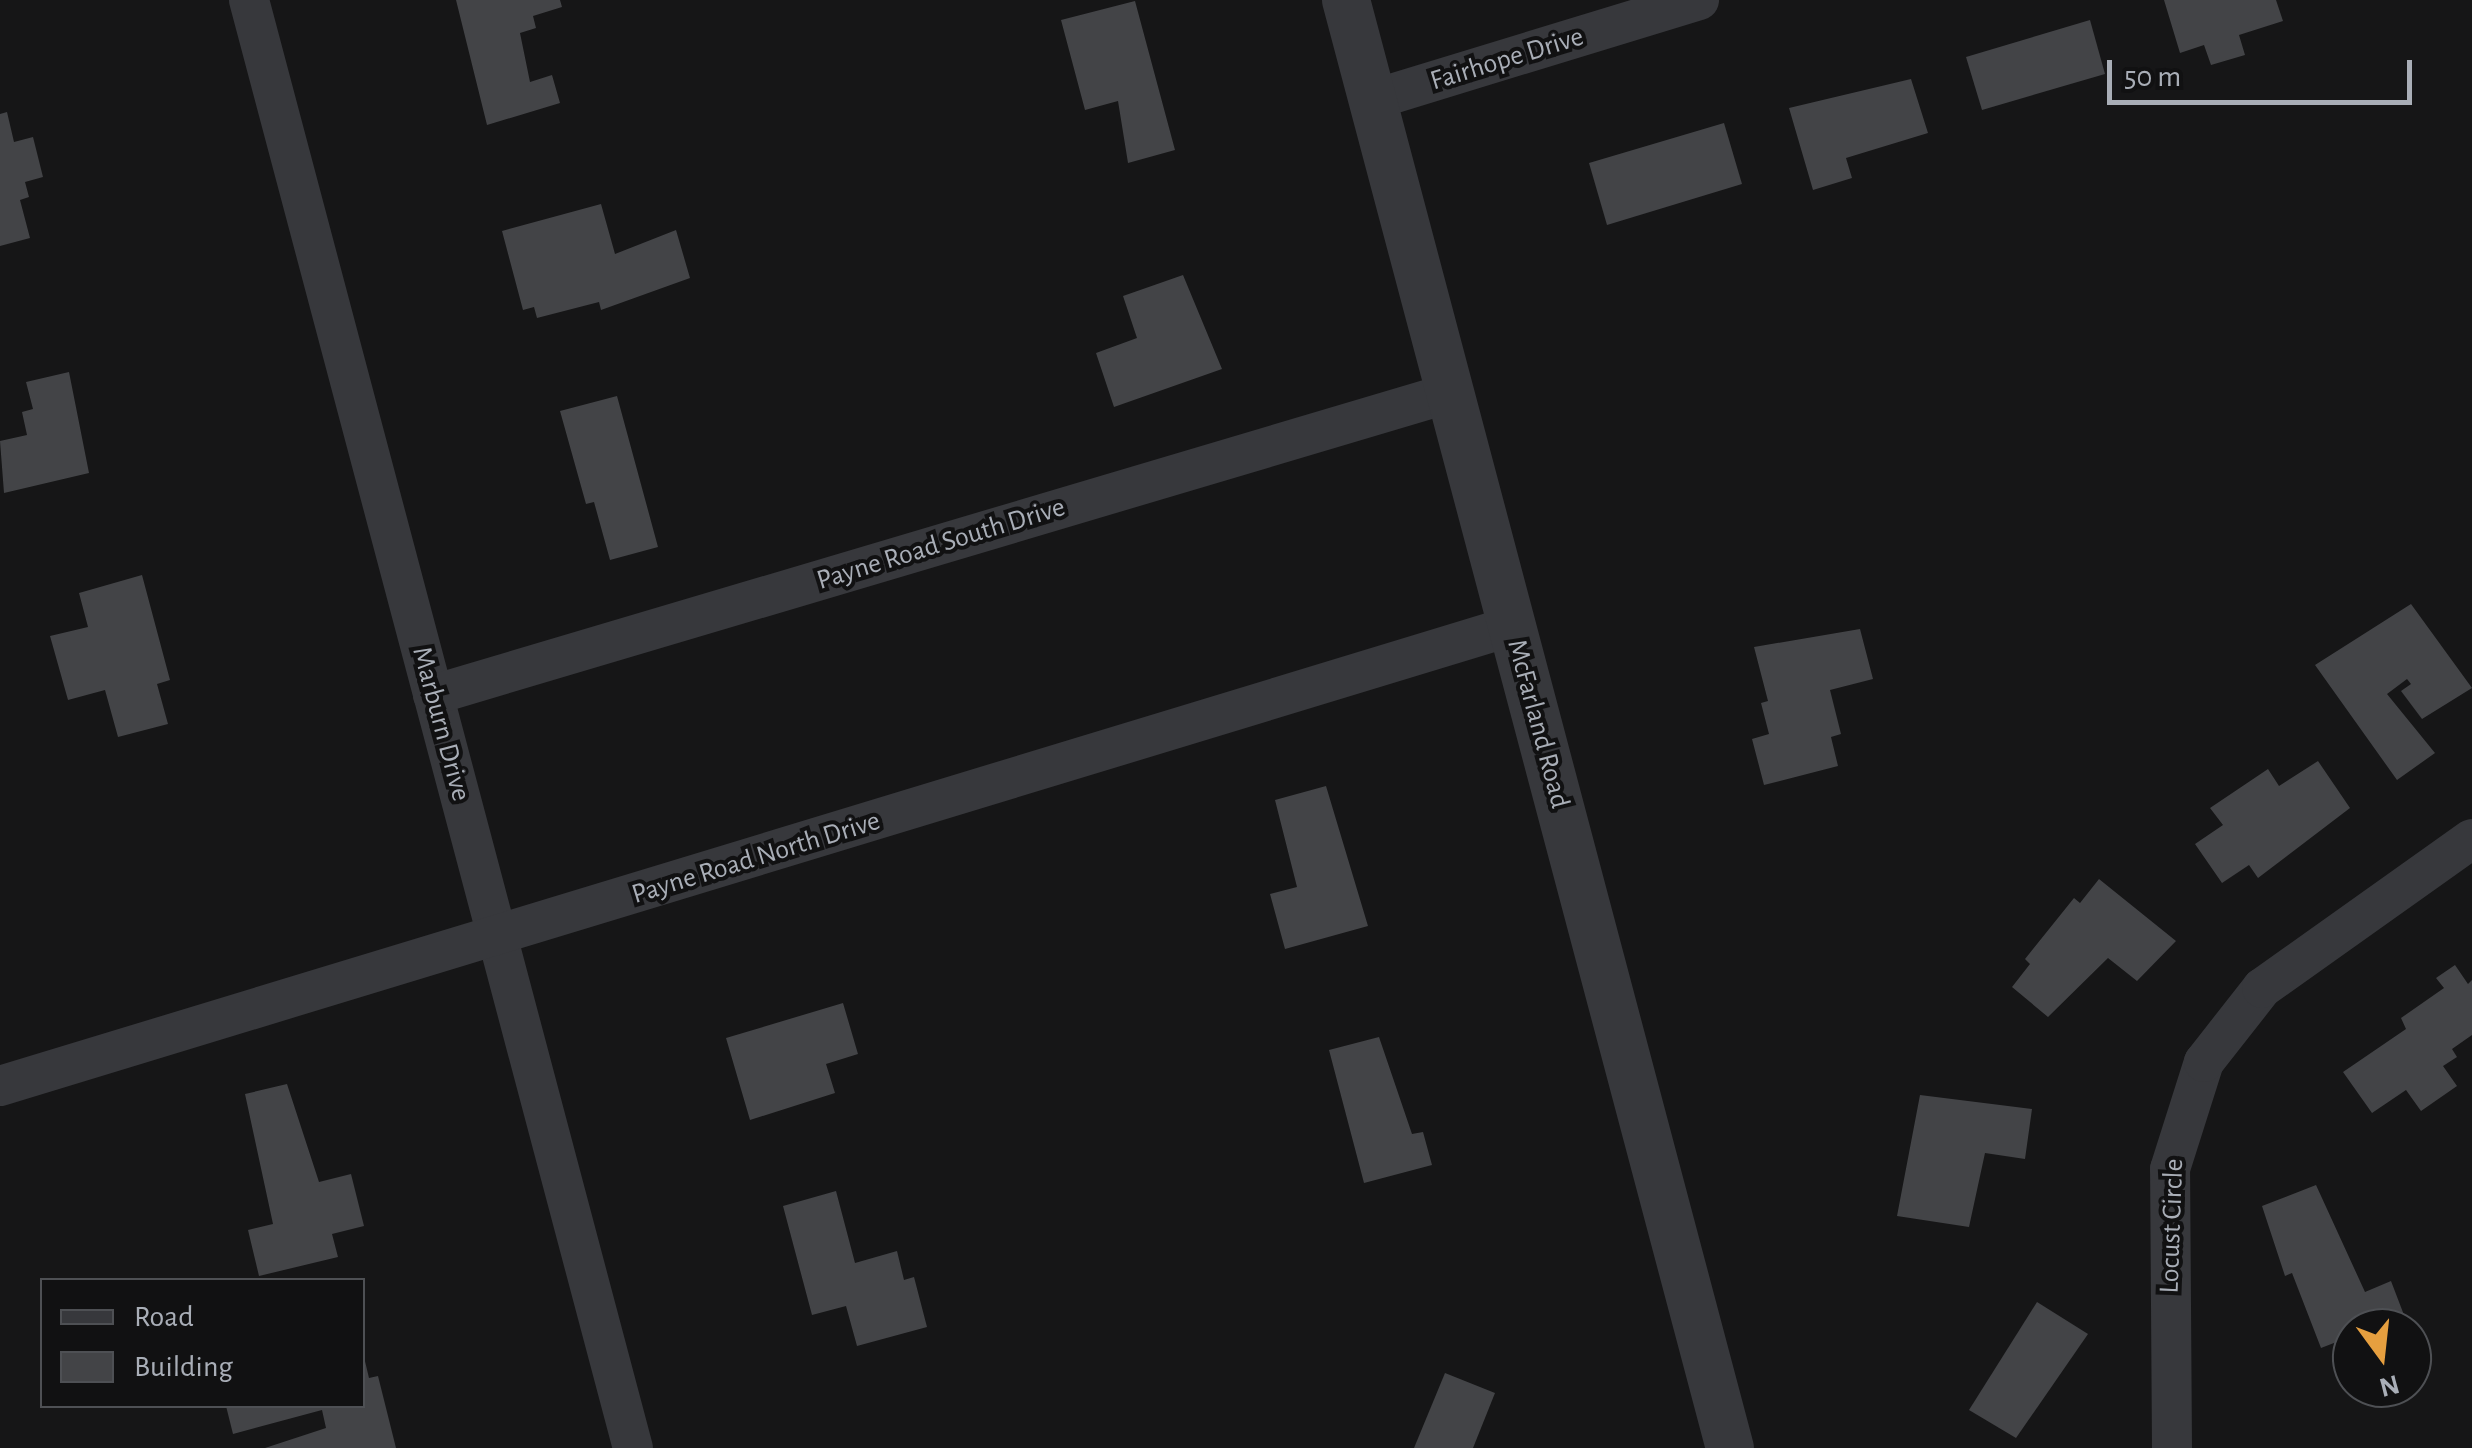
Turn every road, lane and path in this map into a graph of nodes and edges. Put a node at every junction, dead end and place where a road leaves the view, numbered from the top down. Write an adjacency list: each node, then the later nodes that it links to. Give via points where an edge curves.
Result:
1 (249, 0): 7 (street, Marburn Drive)
2 (1346, 0): 4 (street, McFarland Road)
3 (1699, 0): 4 (street, Fairhope Drive)
4 (1372, 100): 5 (street, McFarland Road)
5 (1450, 392): 6 (street, McFarland Road); 7 (street, Payne Road South Drive)
6 (1512, 626): 9 (street, Payne Road North Drive); 12 (street, McFarland Road)
7 (433, 695): 9 (street, Marburn Drive)
8 (2472, 839): 13 (street, Locust Circle, via 2262,988 2204,1062 2170,1168)
9 (498, 937): 10 (street, Payne Road North Drive); 11 (street, Marburn Drive)
10 (0, 1086)
11 (632, 1448)
12 (1730, 1448)
13 (2172, 1448)

